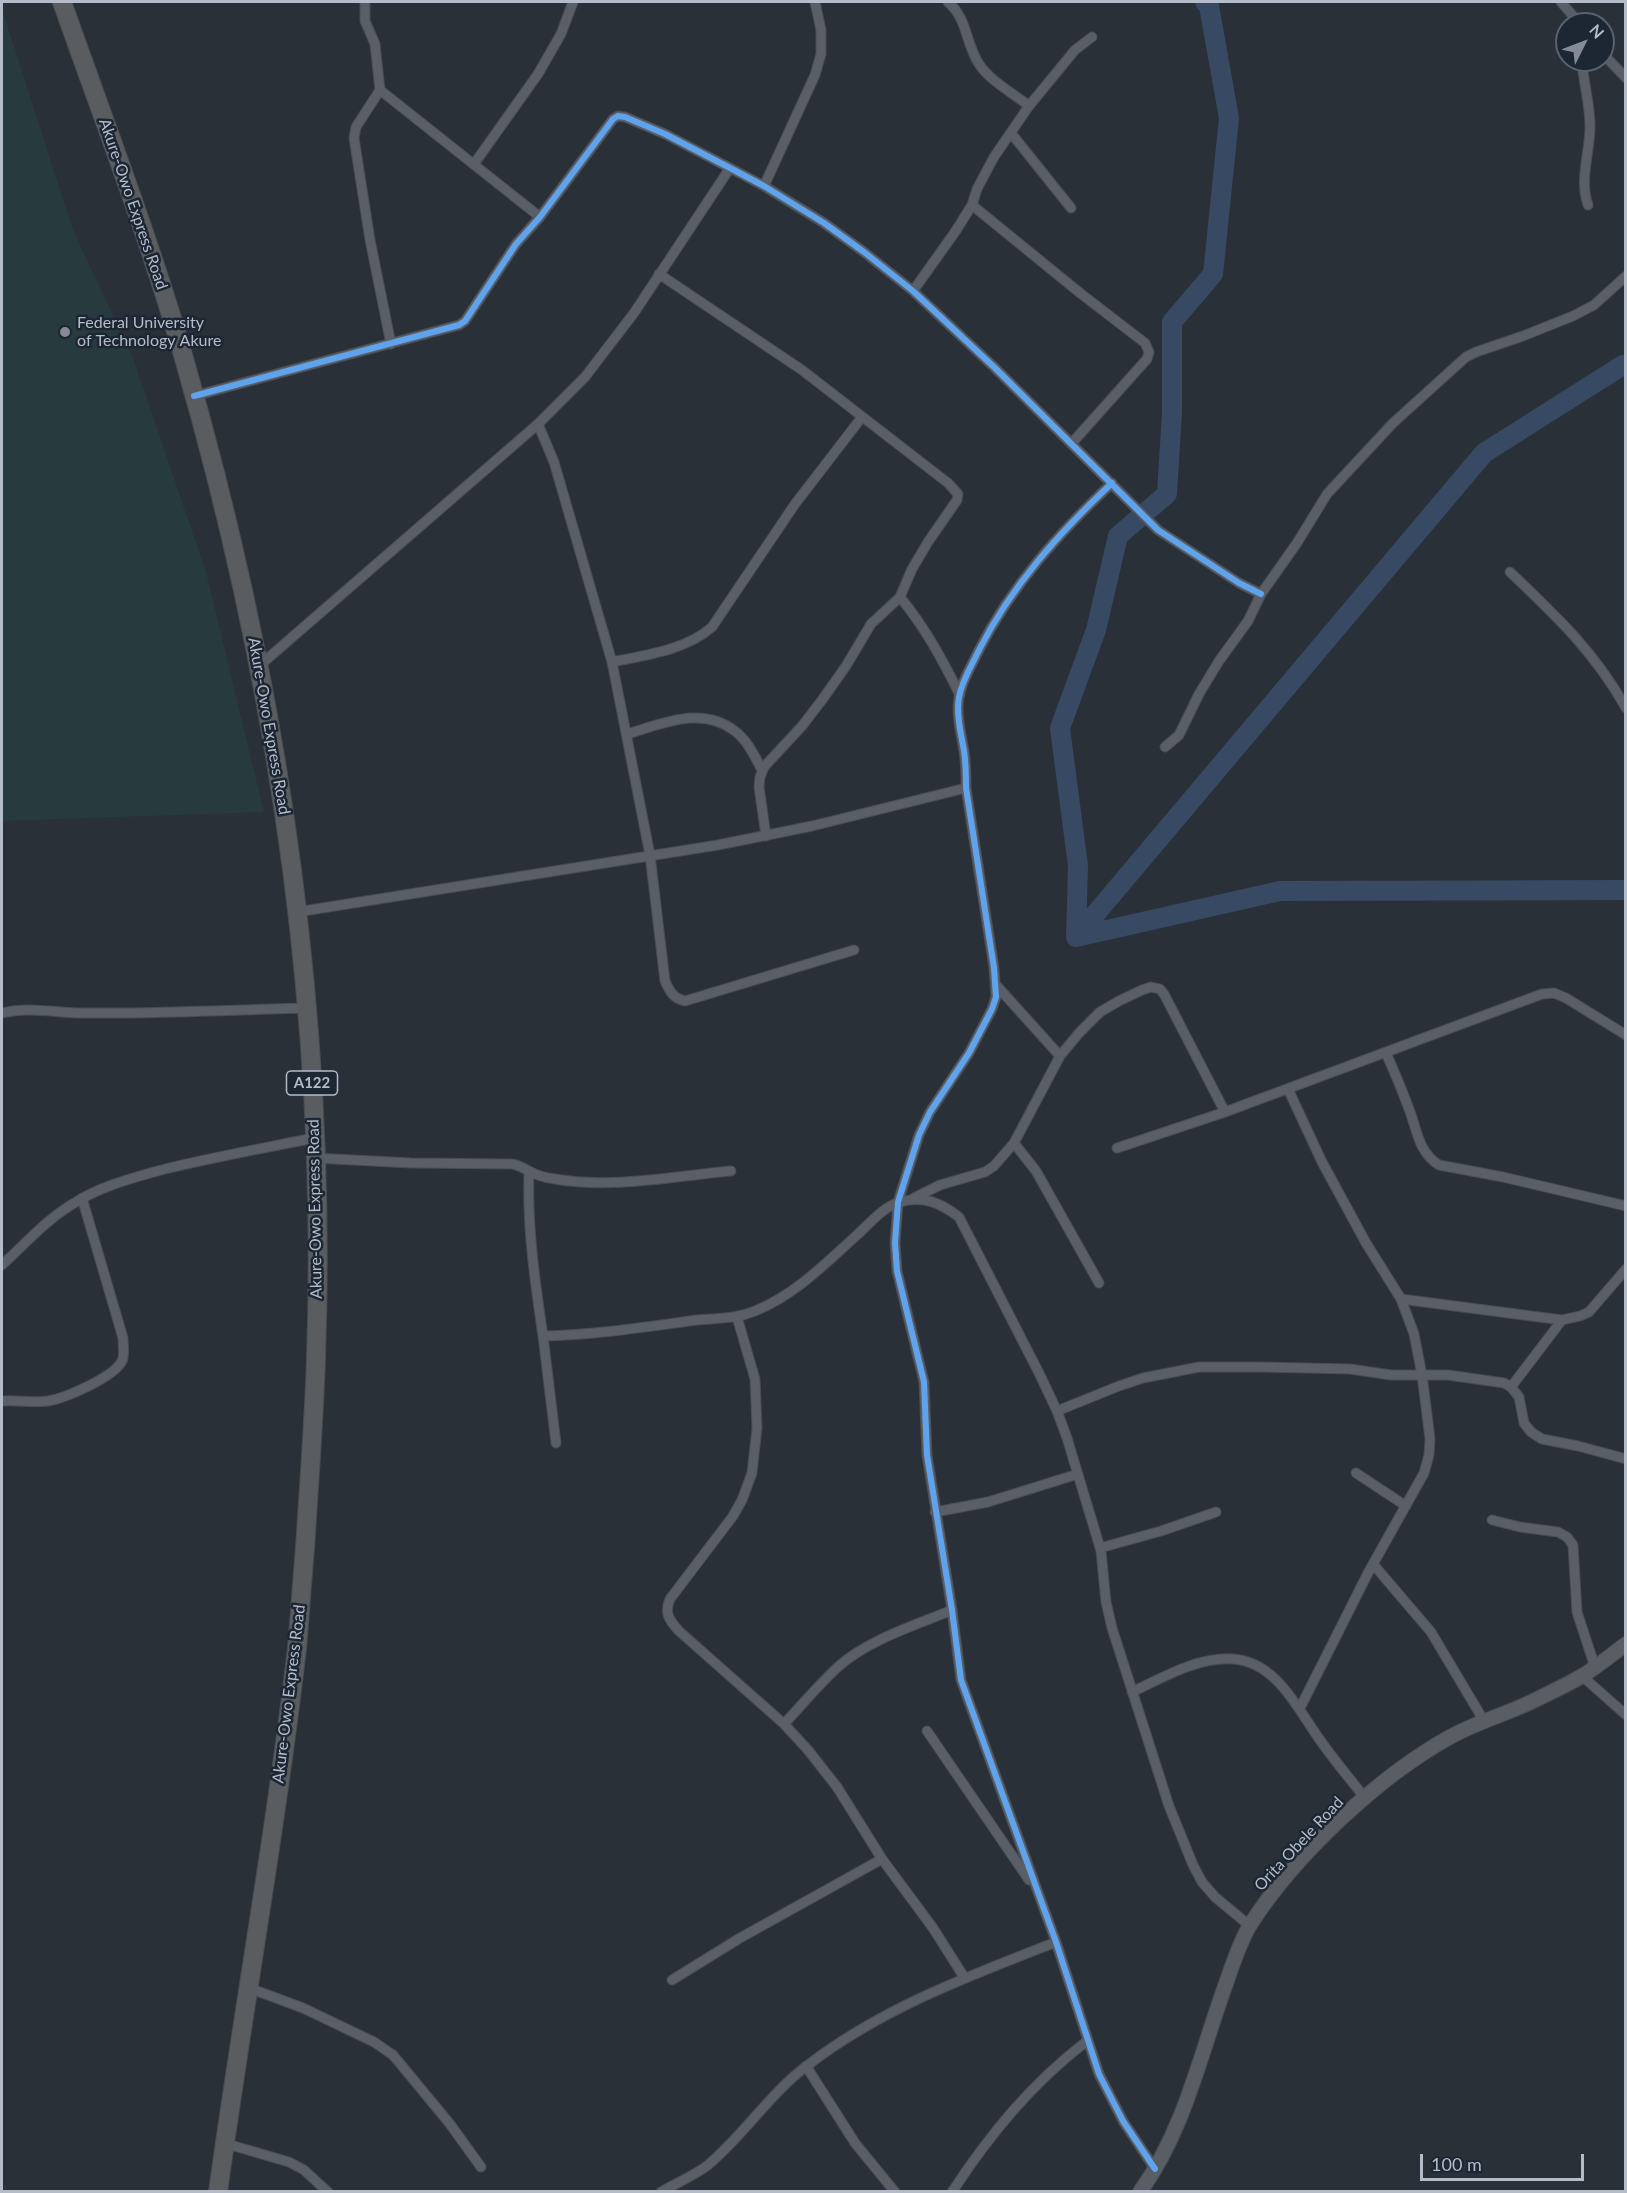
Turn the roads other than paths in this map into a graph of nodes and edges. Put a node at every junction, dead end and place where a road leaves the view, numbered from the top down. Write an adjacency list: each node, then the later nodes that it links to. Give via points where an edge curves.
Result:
1 (62, 2): 24 (highway, Akure-Owo Express Road / A122, via 142,225)
2 (365, 2): 10 (street, via 364,21 375,44)
3 (573, 2): 13 (street, via 561,34 538,74)
4 (815, 2): 15 (street, via 821,54)
5 (948, 2): 11 (street, via 961,16 979,63)
6 (1092, 37): 11 (street, via 1075,50)
7 (1615, 67): 9 (street)
8 (1582, 72): 17 (street, via 1590,129 1583,192)
9 (1626, 78)
10 (380, 90): 13 (street); 23 (street, via 356,127 354,138)
11 (1029, 106): 12 (street)
12 (1011, 133): 16 (street, via 987,169); 18 (street)
13 (474, 164): 19 (street)
14 (730, 168): 15 (street); 19 (street, via 664,134 618,116); 20 (street)
15 (764, 186): 22 (street, via 824,223)
16 (972, 205): 22 (street); 27 (street, via 1145,343 1149,352)
17 (1588, 205)
18 (1071, 208)
19 (540, 217): 23 (street, via 516,244 465,321)
20 (659, 274): 25 (street, via 802,370); 26 (street, via 585,378)
21 (1626, 276): 30 (street, via 1594,305 1573,316 1467,357 1393,423 1336,483)
22 (913, 291): 27 (street)
23 (391, 344): 24 (street)
24 (194, 396): 33 (highway, Akure-Owo Express Road / A122, via 225,509)
25 (862, 417): 31 (street, via 958,494 912,569); 32 (street, via 795,504 712,627 687,643)
26 (538, 424): 32 (street, via 554,462); 33 (street)
27 (1072, 443): 28 (street)
28 (1112, 483): 30 (street, via 1158,530); 34 (street, via 1073,520 1016,587 992,625)
29 (1510, 572): 35 (street, via 1580,641)
30 (1261, 594): 37 (street, via 1248,621 1199,694 1179,735)
31 (900, 597): 34 (street, via 922,624); 38 (street, via 871,624 822,700)
32 (612, 662): 36 (street)
33 (259, 666): 42 (highway, Akure-Owo Express Road / A122, via 277,760)
34 (960, 695): 39 (street, via 958,713)
35 (1626, 708)
36 (627, 734): 38 (street, via 686,717 702,717 735,731); 41 (street)
37 (1165, 747)
38 (762, 770): 40 (street, via 759,787)
39 (966, 788): 40 (street); 44 (street)
40 (766, 836): 41 (street)
41 (650, 855): 42 (street); 43 (street, via 665,981 676,998 685,1000)
42 (297, 912): 45 (highway, Akure-Owo Express Road / A122)
43 (854, 950)
44 (997, 986): 49 (street); 60 (street, via 996,997 969,1053 919,1135)
45 (306, 1008): 46 (street, via 82,1013 41,1009); 52 (highway, Akure-Owo Express Road / A122)
46 (2, 1013)
47 (1626, 1035): 48 (street, via 1554,993 1542,994)
48 (1386, 1053): 50 (street); 61 (street, via 1421,1145 1439,1165)
49 (1060, 1056): 51 (street, via 1100,1012 1142,990 1160,989); 53 (street)
50 (1288, 1089): 51 (street); 65 (street, via 1322,1162)
51 (1225, 1112): 54 (street)
52 (314, 1138): 55 (highway, Akure-Owo Express Road / A122); 58 (street, via 122,1180)
53 (1014, 1143): 59 (street, via 985,1172 940,1185); 64 (street, via 1036,1172)
54 (1117, 1148)
55 (315, 1158): 57 (street, via 512,1164); 100 (highway, Akure-Owo Express Road / A122, via 316,1356 297,1646)
56 (731, 1171): 57 (street, via 622,1182 555,1179)
57 (529, 1172): 68 (street, via 532,1253)
58 (82, 1198): 62 (street, via 54,1217); 71 (street, via 123,1338 123,1357 114,1370 58,1398)
59 (911, 1200): 60 (street); 72 (street, via 934,1201 959,1217)
60 (898, 1202): 66 (street, via 782,1298); 78 (street, via 897,1271 924,1382 927,1455)
61 (1626, 1206)
62 (2, 1265)
63 (1626, 1269): 67 (street, via 1589,1311)
64 (1099, 1283)
65 (1401, 1299): 67 (street); 69 (street, via 1414,1334)
66 (737, 1317): 68 (street, via 607,1333); 91 (street, via 755,1379 757,1428 752,1473 733,1516 670,1599 667,1615 679,1631)
67 (1562, 1320): 70 (street)
68 (543, 1336): 73 (street)
69 (1422, 1375): 70 (street, via 1471,1378); 72 (street, via 1329,1368 1199,1367 1143,1378); 77 (street, via 1429,1455)
70 (1511, 1387): 74 (street, via 1519,1397 1524,1423 1542,1439)
71 (2, 1401)
72 (1057, 1411): 76 (street)
73 (556, 1443)
74 (1626, 1459)
75 (1356, 1473): 77 (street)
76 (1078, 1474): 78 (street, via 988,1502); 81 (street)
77 (1406, 1506): 82 (street)
78 (935, 1512): 83 (street)
79 (1216, 1512): 81 (street)
80 (1492, 1520): 85 (street, via 1568,1537 1573,1545 1577,1612)
81 (1100, 1548): 87 (street, via 1106,1602)
82 (1373, 1564): 88 (street); 90 (street, via 1431,1632)
83 (952, 1610): 91 (street, via 854,1655); 95 (street, via 961,1680)
84 (1626, 1644): 85 (main road, Orita Obele Road)
85 (1595, 1667): 86 (main road, Orita Obele Road)
86 (1582, 1676): 89 (street); 90 (main road, Orita Obele Road, via 1527,1704)
87 (1132, 1692): 88 (street, via 1198,1664 1230,1659 1247,1661 1263,1669); 96 (street, via 1169,1806 1193,1865 1215,1897)
88 (1300, 1708): 93 (street)
89 (1626, 1715)
90 (1484, 1720): 93 (main road, Orita Obele Road, via 1411,1760)
91 (784, 1724): 94 (street, via 837,1786)
92 (927, 1731): 95 (street)
93 (1365, 1798): 96 (main road, Orita Obele Road, via 1288,1875)
94 (882, 1859): 98 (street); 99 (street)
95 (1037, 1890): 97 (street)
96 (1250, 1926): 105 (main road, Orita Obele Road, via 1191,2091)
97 (1056, 1942): 98 (street); 101 (street)
98 (964, 1977): 102 (street, via 882,2016)
99 (672, 1980)
100 (249, 1988): 103 (highway, Akure-Owo Express Road / A122); 104 (street, via 312,2012 393,2055)
101 (1087, 2041): 105 (street, via 1107,2092); 110 (street, via 1016,2106)
102 (806, 2066): 108 (street, via 713,2161); 109 (street, via 855,2143)
103 (224, 2143): 106 (highway, Akure-Owo Express Road / A122); 107 (street, via 289,2162)
104 (481, 2168)
105 (1155, 2169): 111 (main road, Orita Obele Road)
106 (218, 2192)
107 (328, 2192)
108 (661, 2192)
109 (895, 2192)
110 (952, 2192)
111 (1140, 2192)

